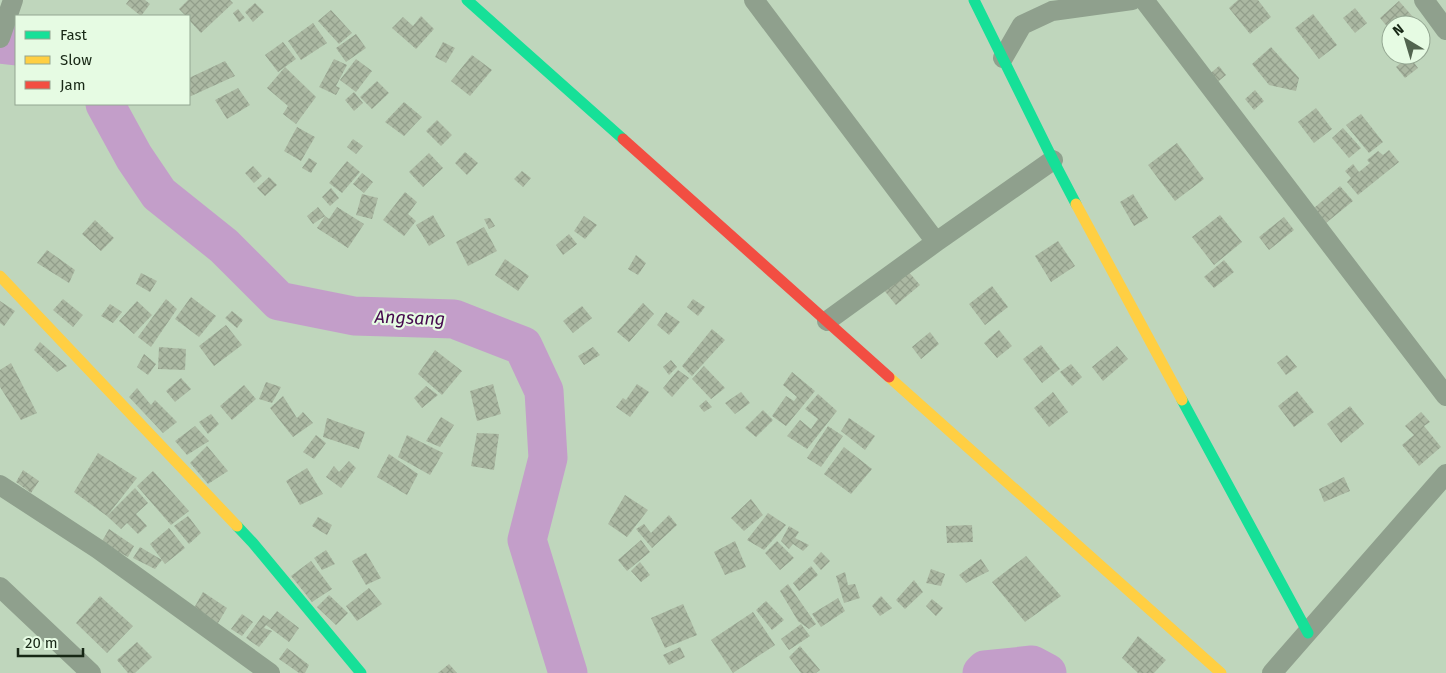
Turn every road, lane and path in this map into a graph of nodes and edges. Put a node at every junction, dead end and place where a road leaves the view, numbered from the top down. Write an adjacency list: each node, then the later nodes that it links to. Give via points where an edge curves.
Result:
1 (13, 0): 8 (street)
2 (467, 0): 14 (street)
3 (754, 0): 12 (street)
4 (974, 0): 10 (street)
5 (1132, 0): 10 (street, via 1052,11 1022,25)
6 (1144, 0): 15 (street)
7 (1424, 0): 9 (street)
8 (3, 29)
9 (1446, 30)
10 (1003, 58): 11 (street)
11 (1053, 160): 12 (street); 19 (street)
12 (936, 242): 14 (street)
13 (0, 276): 22 (street, via 253,543)
14 (827, 322): 23 (street)
15 (1446, 396)
16 (1446, 474): 19 (street)
17 (0, 485): 21 (street, via 98,549)
18 (0, 587): 20 (street)
19 (1308, 633): 24 (street)
20 (91, 673)
21 (270, 673)
22 (361, 673)
23 (1221, 673)
24 (1273, 673)

